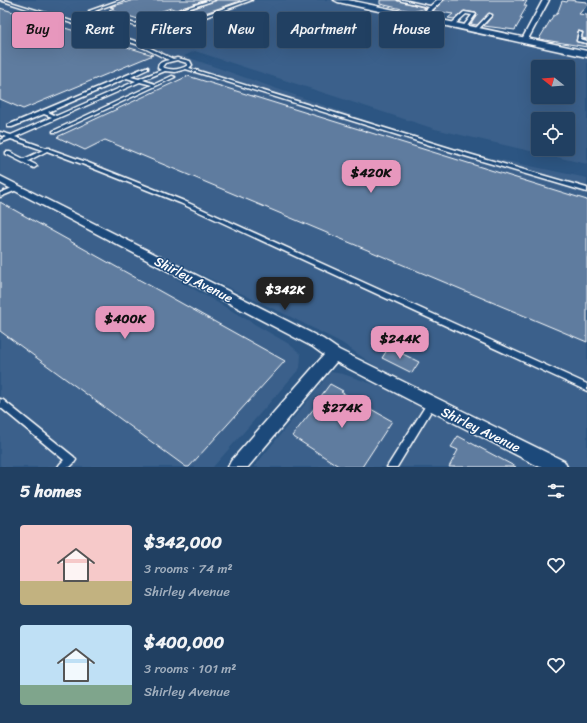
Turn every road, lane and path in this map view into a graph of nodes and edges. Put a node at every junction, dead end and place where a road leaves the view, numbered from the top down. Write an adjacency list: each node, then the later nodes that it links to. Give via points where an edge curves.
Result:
1 (1, 0): 22 (lane, via 137,43)
2 (123, 0): 3 (lane, via 91,11 135,25)
3 (214, 0)
4 (251, 0): 13 (lane)
5 (338, 0): 10 (street)
6 (399, 0): 9 (lane)
7 (440, 0): 9 (street)
8 (546, 0): 19 (street)
9 (433, 7): 11 (street)
10 (393, 12)
11 (427, 12)
12 (490, 15): 17 (lane)
13 (206, 16)
14 (444, 23): 15 (street)
15 (452, 25): 16 (street); 16 (lane, via 465,13 474,14)
16 (464, 28): 17 (street)
17 (476, 31): 19 (street)
18 (580, 32): 20 (lane, via 578,40)
19 (524, 41): 21 (street)
20 (587, 42)
21 (587, 54)
22 (172, 60): 24 (lane, via 189,62 190,65); 25 (lane, via 161,64 160,68)
23 (147, 68): 26 (lane)
24 (186, 68): 25 (lane, via 176,71); 45 (lane)
25 (164, 70): 28 (lane)
26 (127, 77): 28 (lane); 32 (lane)
27 (173, 77): 29 (lane)
28 (139, 81): 29 (lane); 30 (lane)
29 (154, 85): 31 (lane)
30 (87, 103): 31 (lane); 33 (lane)
31 (103, 109): 35 (lane)
32 (44, 112): 33 (lane); 34 (lane)
33 (55, 117): 37 (lane)
34 (10, 126)
35 (55, 131)
36 (0, 133): 37 (lane)
37 (12, 136): 38 (lane); 39 (lane)
38 (0, 142)
39 (48, 149): 41 (lane); 48 (lane, via 182,202)
40 (8, 153): 41 (lane)
41 (24, 161): 42 (lane)
42 (34, 166)
43 (0, 179): 44 (street, Shirley Avenue)
44 (17, 188): 46 (lane); 47 (street, Shirley Avenue, via 318,343)
45 (587, 190)
46 (0, 196)
47 (334, 354): 50 (street, Shirley Avenue); 52 (street)
48 (587, 388)
49 (0, 402): 51 (lane, via 71,460)
50 (431, 404): 53 (lane); 54 (street, Shirley Avenue)
51 (63, 467)
52 (237, 467)
53 (393, 467)
54 (558, 467)

